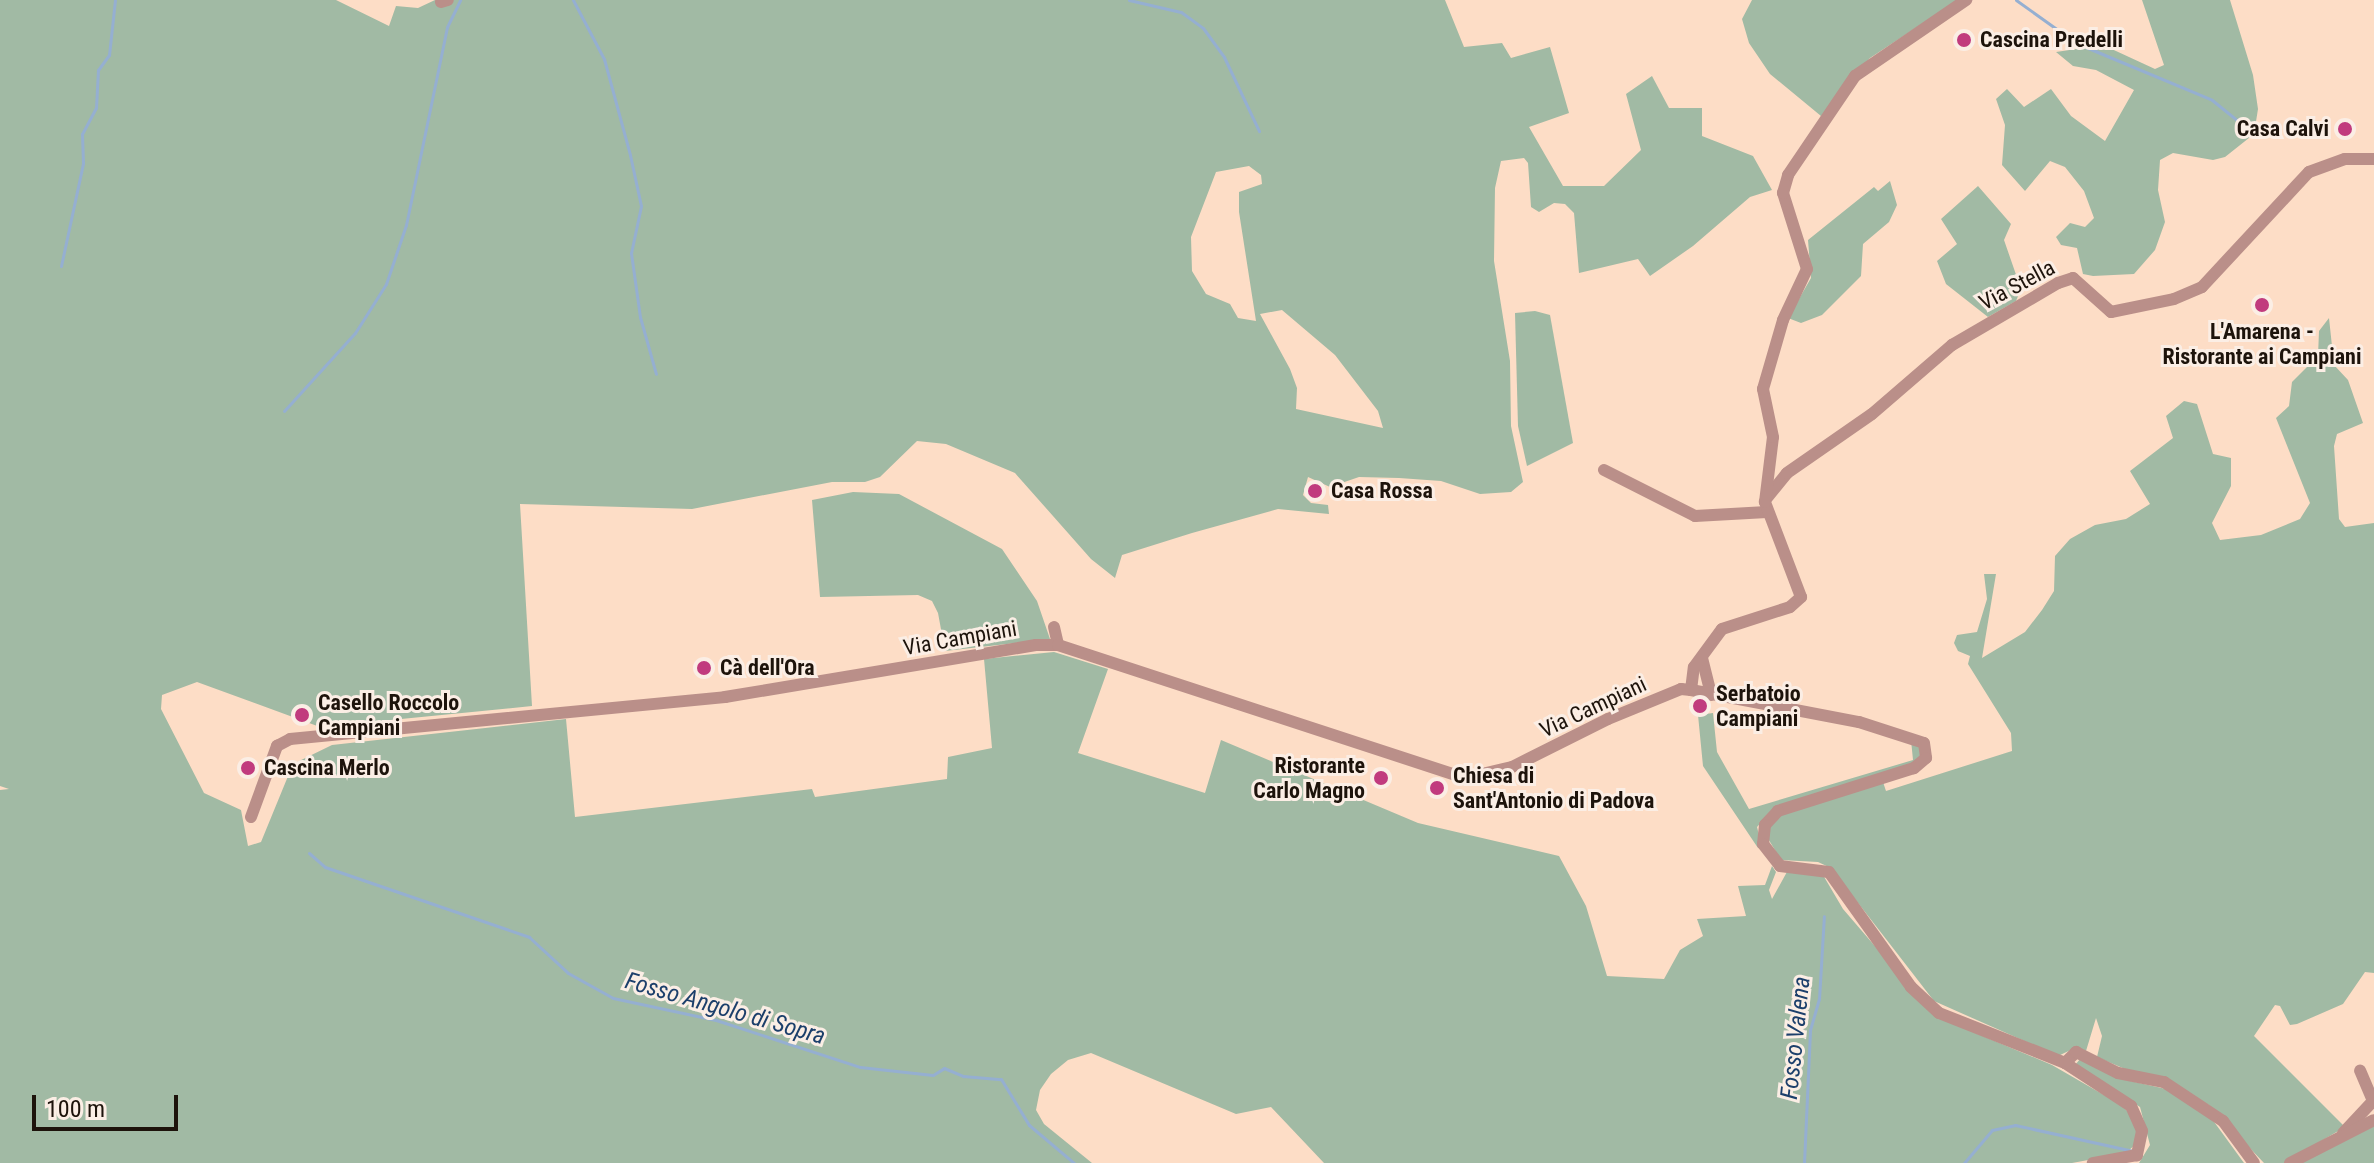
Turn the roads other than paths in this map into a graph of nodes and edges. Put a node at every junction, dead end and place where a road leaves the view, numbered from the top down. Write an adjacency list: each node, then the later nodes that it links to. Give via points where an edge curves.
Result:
1 (1966, 0): 4 (street, via 1855,76 1788,175 1783,193 1807,269 1783,320 1763,389 1773,437)
2 (2374, 159): 4 (street, Via Stella, via 2336,161 2309,172 2202,287 2174,299 2111,312 2073,278 2058,283 1952,345 1872,414 1787,473)
3 (1604, 470): 4 (street, via 1695,516)
4 (1767, 506): 7 (street, via 1799,580 1801,597 1790,607 1722,629 1706,644)
5 (1054, 627): 6 (street)
6 (1058, 645): 8 (street, Via Campiani, via 1465,778 1512,767 1608,719 1681,689); 10 (street, Via Campiani, via 725,697 290,739 277,746)
7 (1702, 658): 8 (street, via 1694,667); 9 (street)
8 (1691, 690): 9 (street)
9 (1708, 698): 11 (street, via 1859,722 1924,743 1926,758 1914,768 1778,811 1765,825 1763,844 1780,866 1829,872 1911,987 1939,1013)
10 (251, 817)
11 (2065, 1063): 15 (street, via 2131,1106 2142,1131 2140,1156); 16 (street, via 2076,1052 2118,1073 2164,1082 2223,1121)
12 (2360, 1071): 14 (street, via 2373,1101)
13 (2374, 1120): 14 (street)
14 (2343, 1133): 17 (street)
15 (2093, 1163)
16 (2254, 1163)
17 (2290, 1163)

